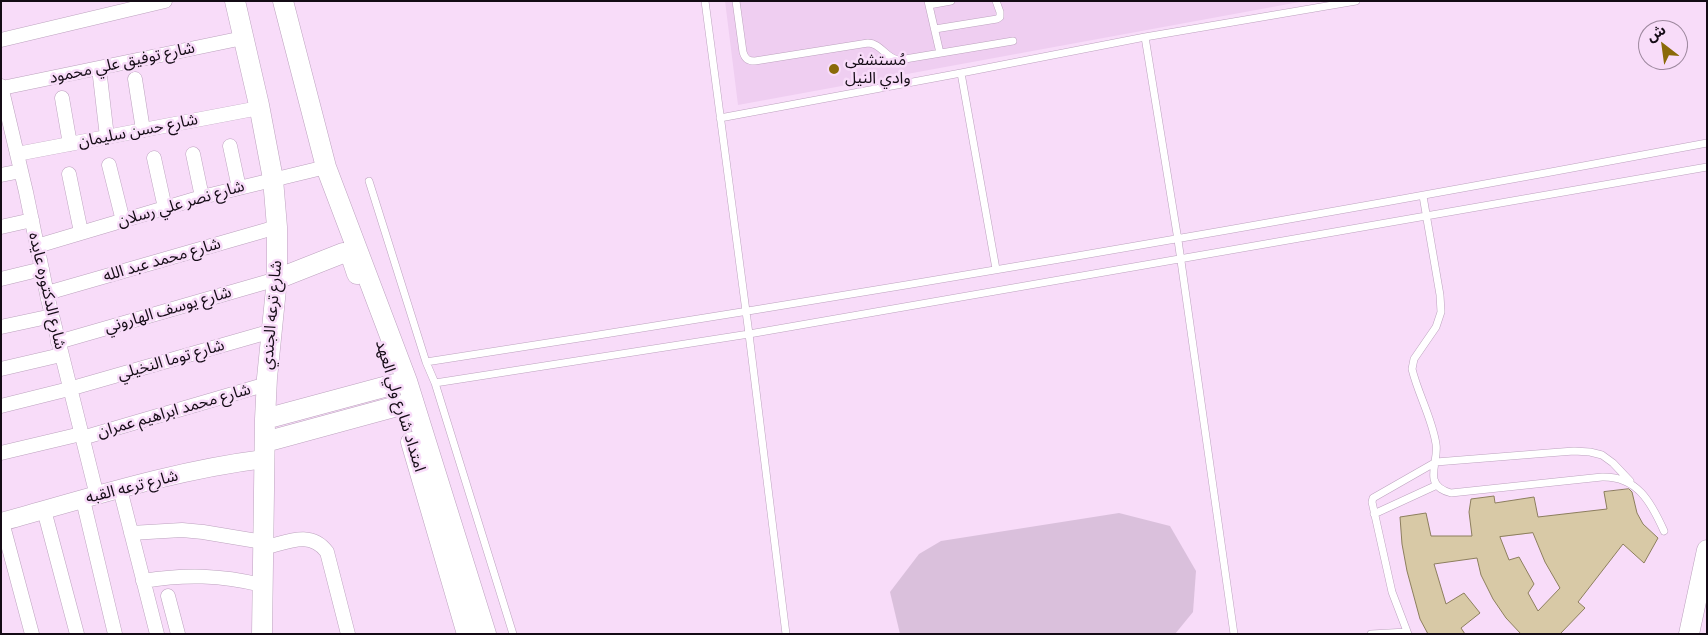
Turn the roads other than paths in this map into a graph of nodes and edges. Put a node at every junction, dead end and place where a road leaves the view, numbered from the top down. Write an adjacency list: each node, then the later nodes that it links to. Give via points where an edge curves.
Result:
1 (165, 1): 13 (street)
2 (235, 1): 12 (main road, شارع ترعه الجندي)
3 (283, 1): 34 (main road)
4 (705, 1): 22 (lane)
5 (736, 1): 15 (lane, via 743,52 749,61 868,43 873,43 895,60)
6 (951, 1): 9 (lane)
7 (996, 1): 10 (lane, via 1000,18)
8 (1356, 1): 11 (lane)
9 (928, 3): 10 (lane)
10 (935, 29): 15 (lane)
11 (1145, 37): 17 (lane); 50 (lane)
12 (243, 38): 16 (street, شارع توفيق علي محمود); 21 (main road, شارع ترعه الجندي)
13 (1, 40)
14 (1013, 41): 15 (lane)
15 (940, 53)
16 (98, 68): 19 (street, شارع توفيق علي محمود); 25 (street)
17 (961, 73): 22 (lane); 55 (lane)
18 (135, 79): 24 (street)
19 (2, 87): 23 (street, شارع الدكتوره عايده)
20 (62, 98): 27 (street)
21 (259, 108): 24 (street, شارع حسن سليمان); 38 (main road, شارع ترعه الجندي)
22 (720, 118): 59 (lane)
23 (6, 123): 29 (street, شارع الدكتوره عايده)
24 (143, 130): 25 (street, شارع حسن سليمان)
25 (107, 137): 27 (street, شارع حسن سليمان)
26 (1707, 143): 41 (lane)
27 (70, 144): 29 (street, شارع حسن سليمان)
28 (230, 146): 40 (street)
29 (17, 154): 35 (street, شارع الدكتوره عايده)
30 (193, 154): 42 (street)
31 (154, 158): 43 (street)
32 (108, 165): 46 (street)
33 (1707, 166): 44 (lane)
34 (326, 167): 38 (street, شارع نصر علي رسلان); 52 (main road)
35 (21, 171): 37 (street); 45 (street, شارع الدكتوره عايده)
36 (69, 174): 49 (street)
37 (1, 175)
38 (273, 179): 40 (street, شارع نصر علي رسلان); 48 (main road, شارع ترعه الجندي)
39 (369, 181): 65 (lane)
40 (239, 188): 42 (street, شارع نصر علي رسلان)
41 (1423, 196): 44 (lane); 50 (lane)
42 (202, 198): 43 (street, شارع نصر علي رسلان)
43 (165, 208): 46 (street, شارع نصر علي رسلان)
44 (1426, 216): 53 (lane); 77 (lane, via 1441,312 1436,327 1414,359 1412,369 1433,430)
45 (32, 220): 47 (street); 51 (street, شارع الدكتوره عايده)
46 (123, 221): 49 (street, شارع نصر علي رسلان)
47 (1, 227)
48 (277, 227): 57 (main road, شارع ترعه الجندي); 58 (street, شارع محمد عبد الله)
49 (81, 232): 51 (street, شارع نصر علي رسلان)
50 (1178, 240): 53 (lane); 55 (lane)
51 (37, 246): 54 (street, شارع الدكتوره عايده)
52 (353, 251): 57 (main road); 67 (main road)
53 (1181, 260): 63 (lane); 104 (lane)
54 (42, 269): 56 (street); 58 (street, شارع الدكتوره عايده)
55 (996, 269): 59 (lane)
56 (1, 279)
57 (277, 279): 62 (main road, شارع ترعه الجندي); 64 (street, شارع يوسف الهاروني)
58 (47, 293): 60 (street, شارع الدكتوره عايده)
59 (746, 312): 63 (lane); 65 (lane)
60 (52, 316): 61 (street); 64 (street, شارع الدكتوره عايده)
61 (1, 327)
62 (272, 331): 69 (main road, شارع ترعه الجندي); 70 (street, شارع توما النخيلي)
63 (749, 334): 68 (lane); 103 (lane)
64 (60, 349): 66 (street, شارع يوسف الهاروني); 70 (street, شارع الدكتوره عايده)
65 (426, 362): 68 (lane)
66 (1, 369)
67 (401, 383): 71 (main road, امتداد شارع ولي العهد); 73 (main road); 101 (main road, امتداد شارع ولي العهد)
68 (436, 383): 102 (lane)
69 (267, 384): 73 (main road, شارع ترعه الجندي); 74 (street, شارع محمد ابراهيم عمران)
70 (70, 389): 72 (street, شارع توما النخيلي); 74 (street, شارع الدكتوره عايده)
71 (401, 405): 75 (main road, شارع ترعه القبه); 100 (main road, امتداد شارع ولي العهد)
72 (1, 406)
73 (265, 418): 75 (main road, شارع ترعه الجندي)
74 (81, 436): 76 (street, شارع محمد ابراهيم عمران); 81 (street, شارع الدكتوره عايده)
75 (265, 450): 80 (street, شارع ترعه القبه, via 235,462); 87 (main road, شارع ترعه الجندي)
76 (1, 453)
77 (1436, 462): 78 (lane, via 1590,452 1613,463); 79 (lane, via 1434,480); 83 (lane, via 1373,498)
78 (1632, 483): 79 (lane, via 1620,478 1602,477 1451,493); 85 (lane, via 1653,509)
79 (1437, 485): 83 (lane)
80 (120, 490): 81 (street, شارع ترعه القبه); 86 (street)
81 (90, 498): 82 (street, شارع ترعه القبه); 95 (street, شارع الدكتوره عايده)
82 (44, 510): 84 (street, شارع ترعه القبه); 94 (street)
83 (1374, 514): 92 (lane, via 1392,592)
84 (2, 522): 93 (street)
85 (1664, 531)
86 (131, 533): 87 (street, via 182,530); 89 (street)
87 (263, 545): 90 (main road, شارع ترعه الجندي); 99 (street, via 306,538 322,545 327,552)
88 (1707, 550): 106 (main road)
89 (143, 581): 90 (street, via 199,576); 96 (street)
90 (262, 585): 98 (main road, شارع ترعه الجندي)
91 (168, 596): 97 (street)
92 (1407, 633): 105 (lane)
93 (32, 634)
94 (77, 634)
95 (115, 634)
96 (157, 634)
97 (178, 634)
98 (262, 634)
99 (348, 634)
100 (466, 634)
101 (486, 634)
102 (513, 634)
103 (786, 634)
104 (1234, 634)
105 (1372, 634)
106 (1689, 634)

